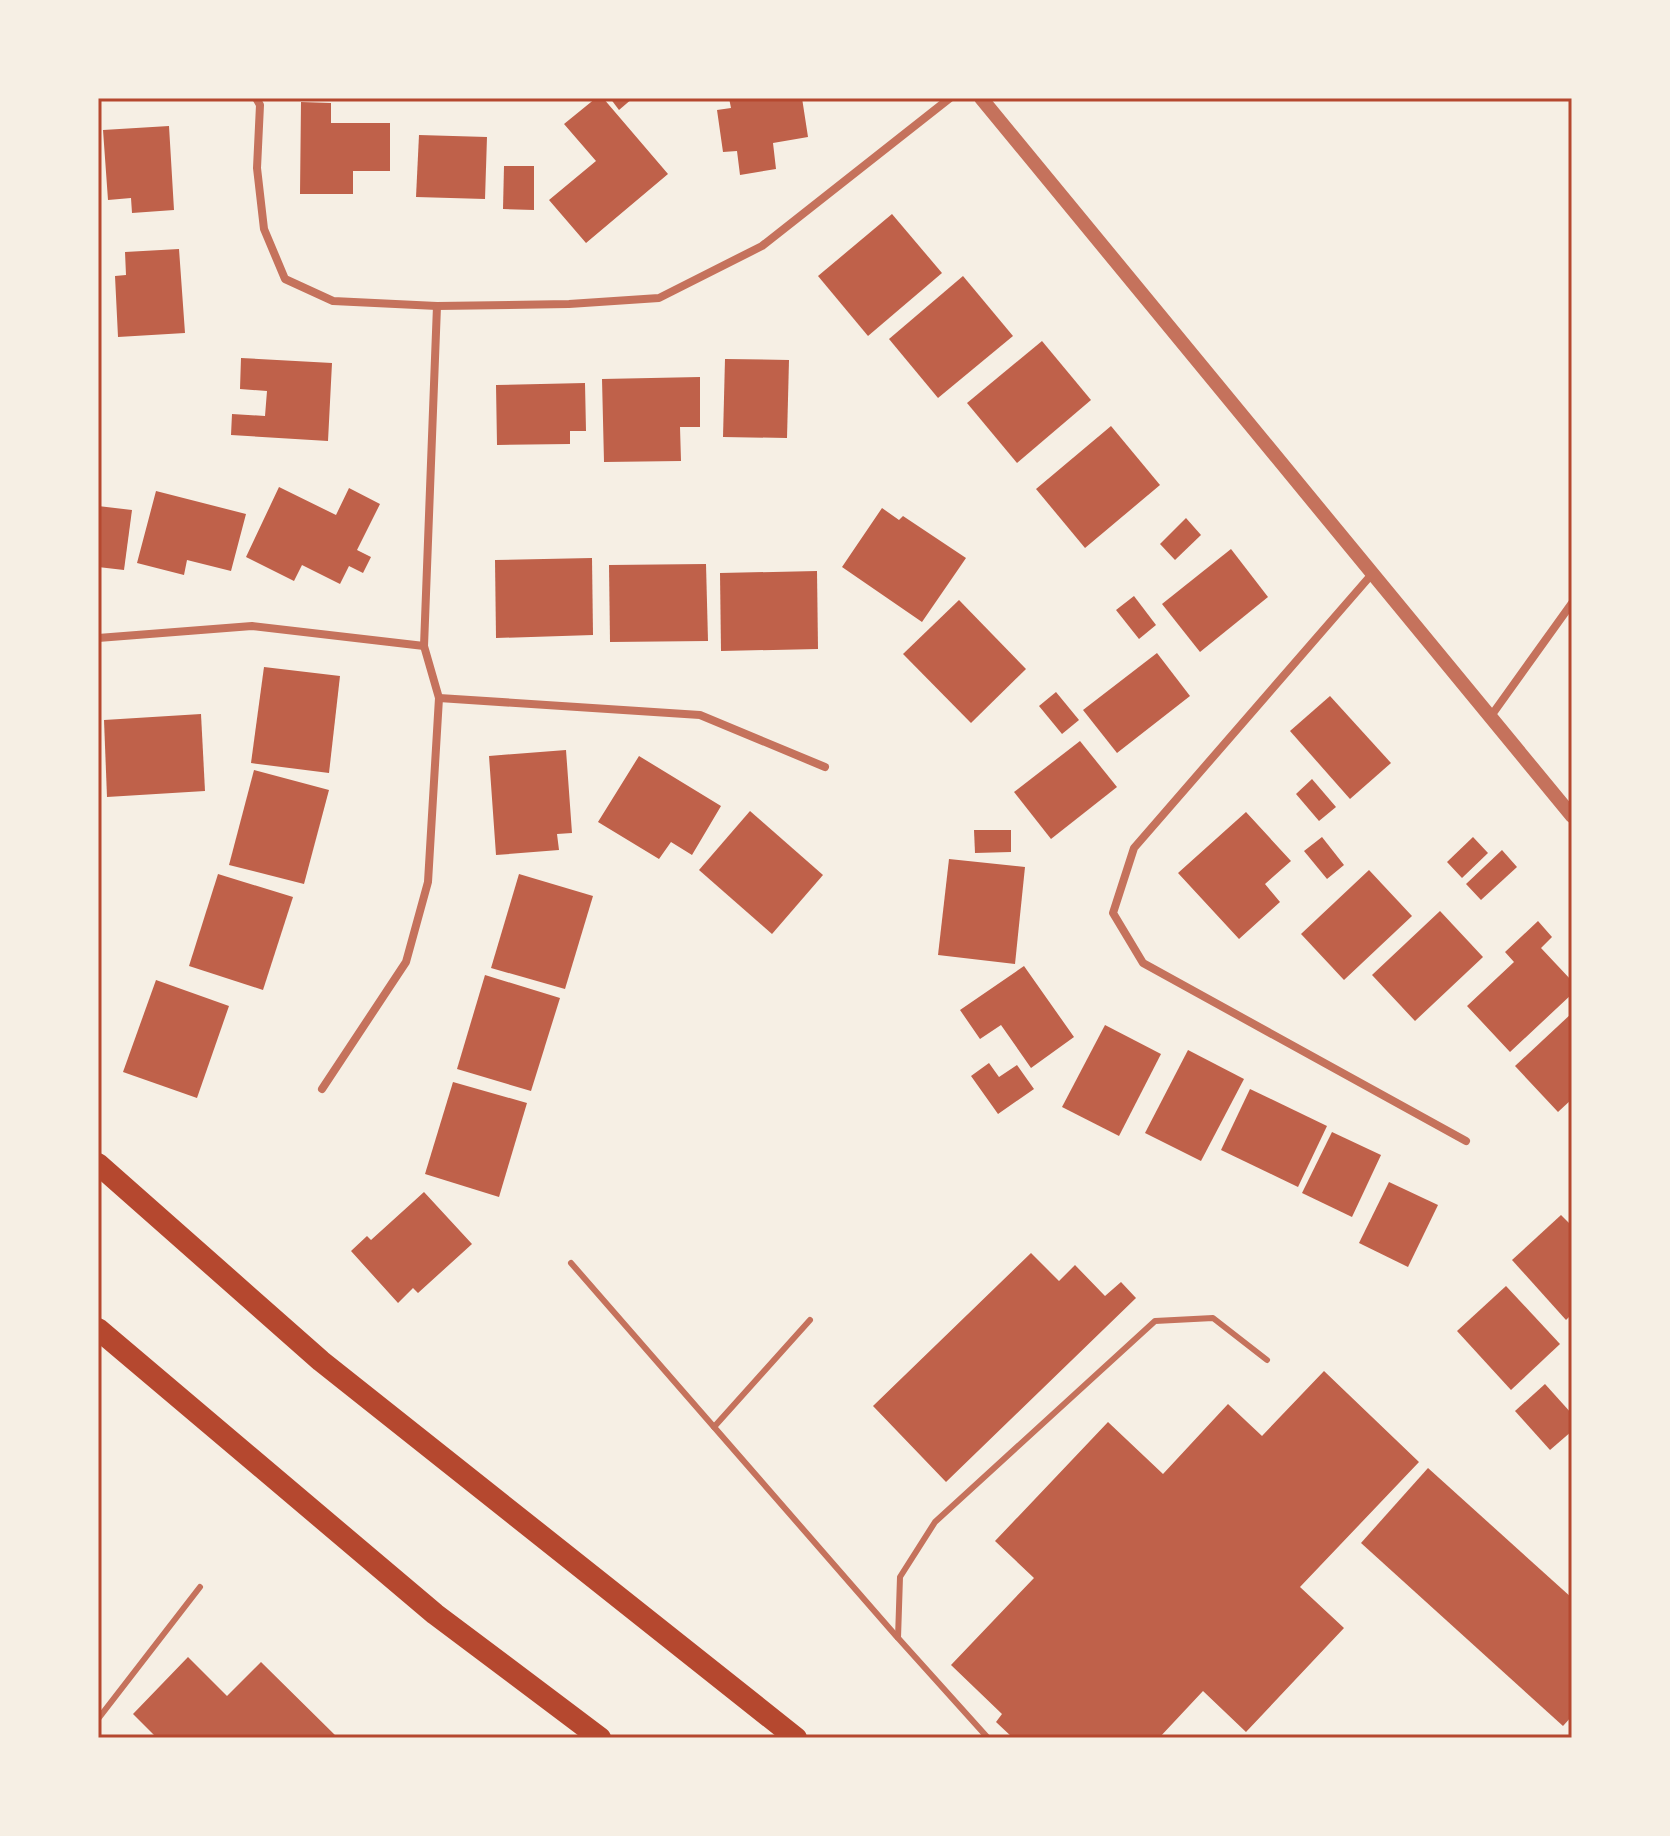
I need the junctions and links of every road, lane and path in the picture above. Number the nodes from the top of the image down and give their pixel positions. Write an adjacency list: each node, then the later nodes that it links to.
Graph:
1 (256, 98): 4 (street)
2 (950, 98): 4 (street)
3 (981, 98): 5 (street)
4 (437, 306): 8 (street)
5 (1372, 574): 10 (street); 14 (street)
6 (1572, 603): 10 (street)
7 (98, 638): 8 (street)
8 (424, 646): 9 (street)
9 (439, 698): 11 (street); 13 (street)
10 (1491, 716): 12 (street)
11 (825, 767)
12 (1572, 816)
13 (322, 1089)
14 (1466, 1141)
15 (98, 1164): 25 (highway)
16 (571, 1263): 20 (lane)
17 (810, 1320): 20 (lane)
18 (98, 1329): 24 (highway)
19 (1267, 1360): 22 (lane)
20 (714, 1427): 22 (lane)
21 (200, 1587): 23 (lane)
22 (898, 1638): 26 (lane)
23 (98, 1719)
24 (600, 1738)
25 (796, 1738)
26 (988, 1738)

